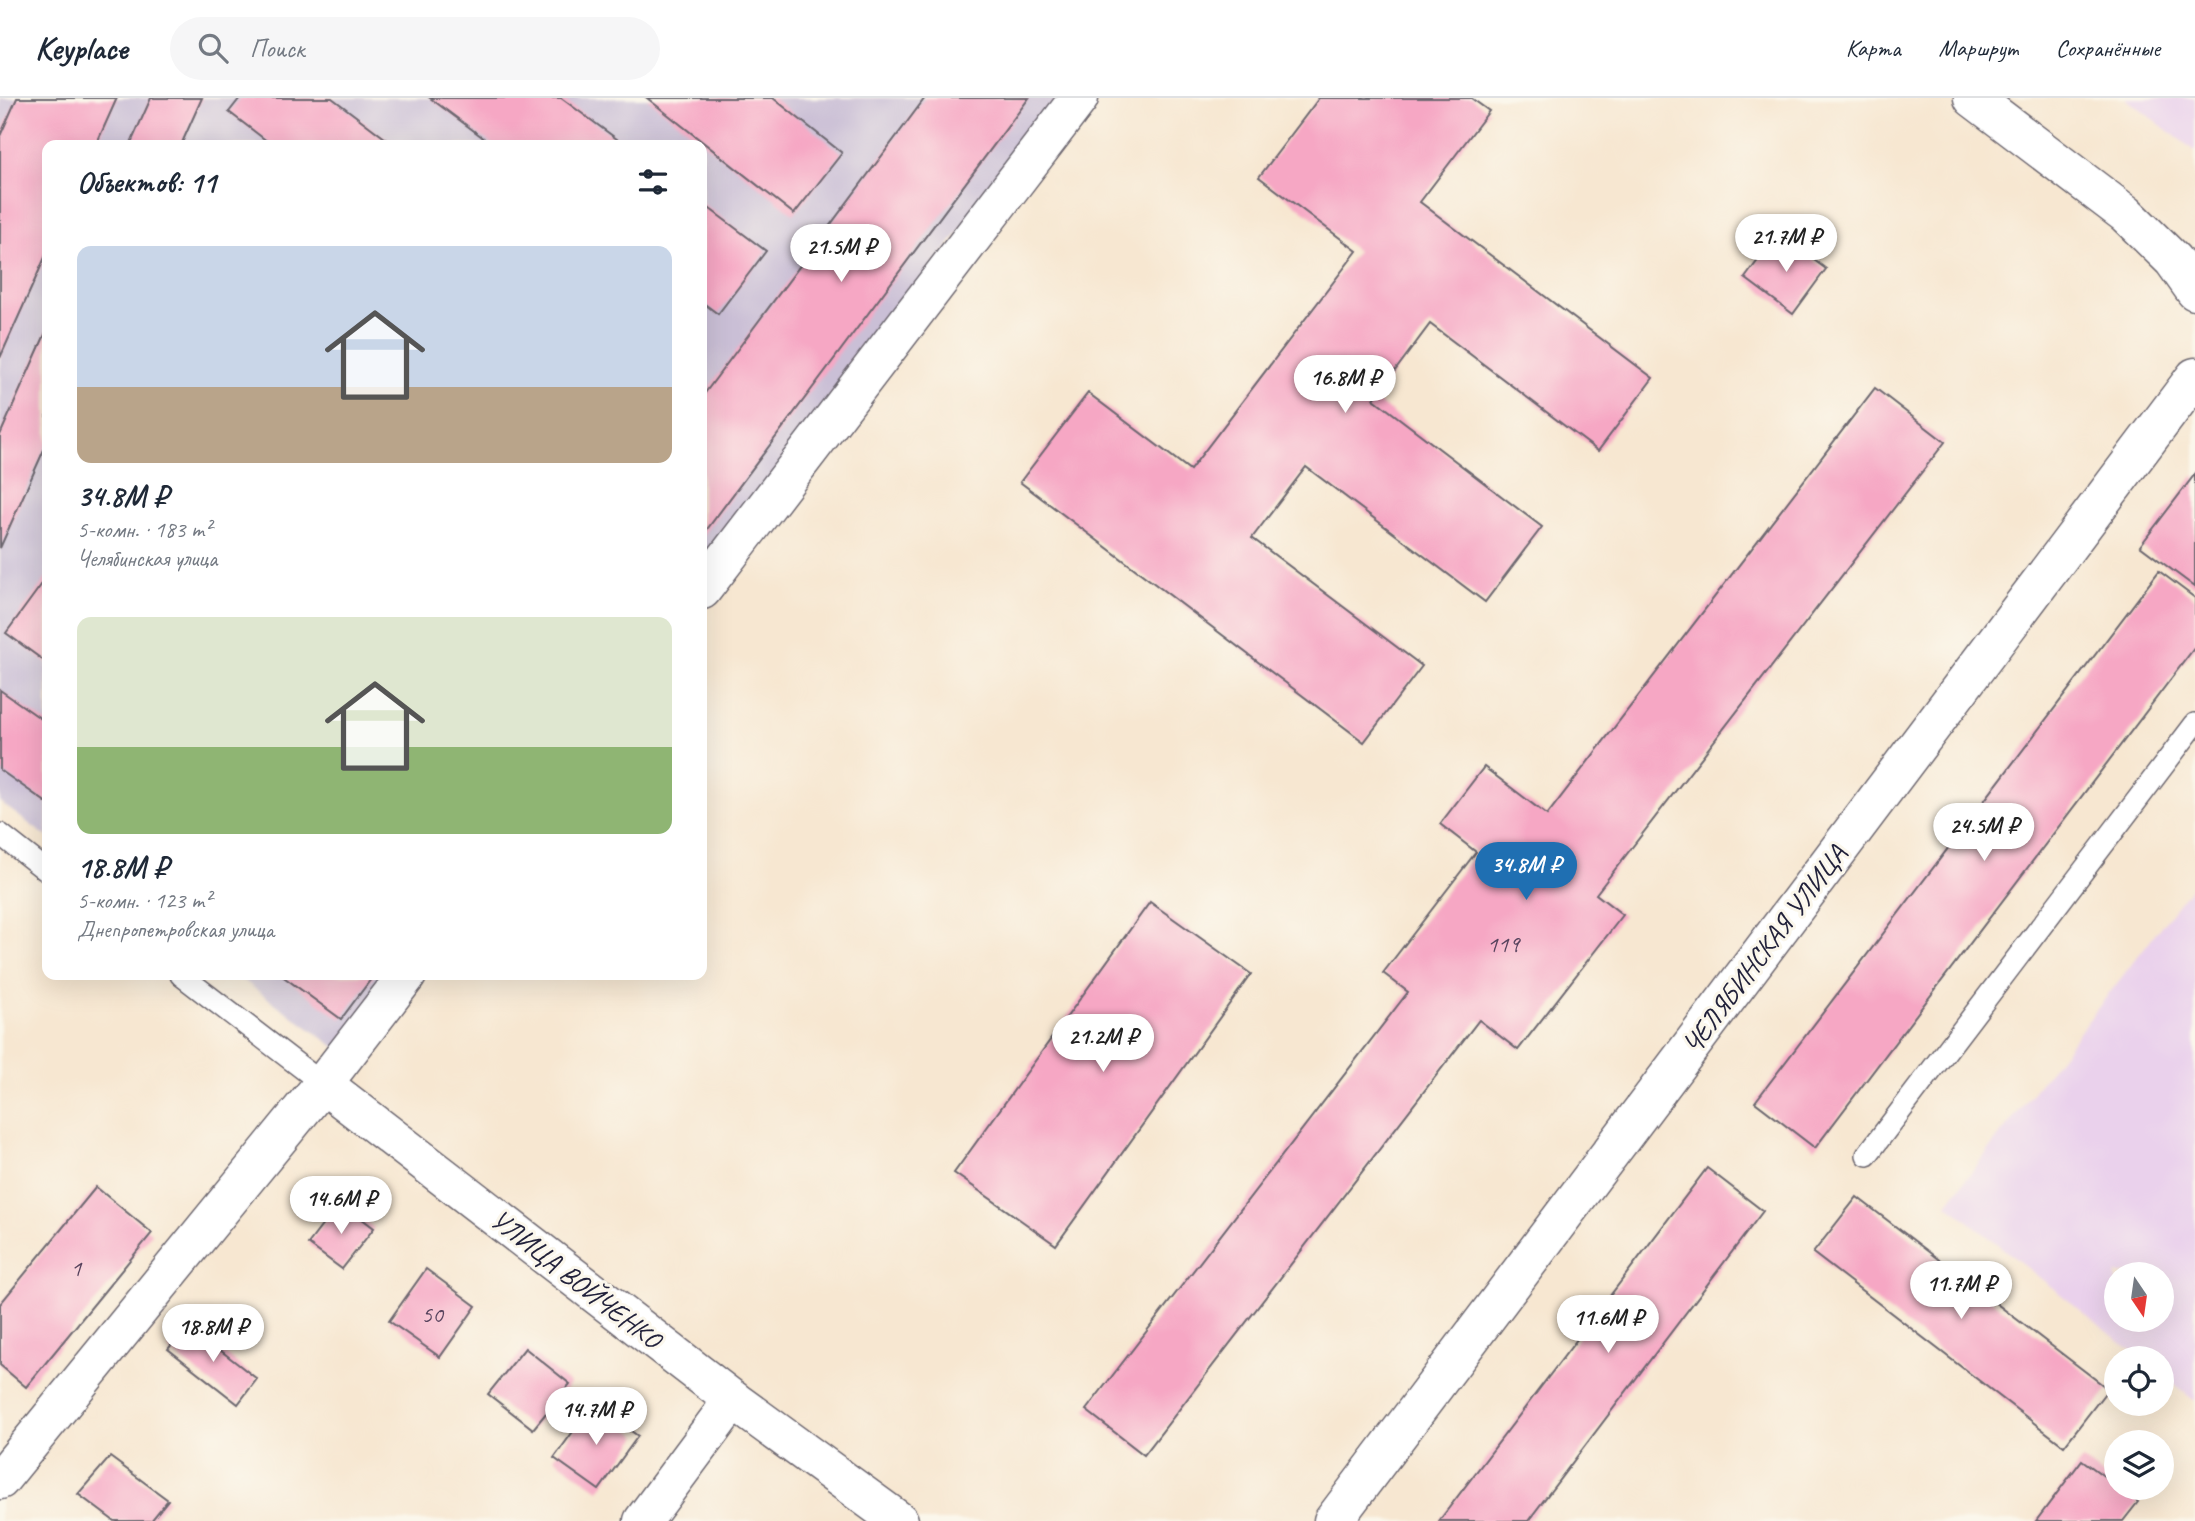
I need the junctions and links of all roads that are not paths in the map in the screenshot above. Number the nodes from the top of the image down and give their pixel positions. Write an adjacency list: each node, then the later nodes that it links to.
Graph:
1 (1079, 98): 5 (street)
2 (1973, 98): 3 (street)
3 (2195, 291)
4 (2195, 377): 17 (street, ЧЕЛЯБИНСКАЯ УЛИЦА)
5 (707, 583)
6 (2195, 724): 12 (lane)
7 (0, 834): 8 (lane)
8 (42, 867)
9 (188, 980): 11 (lane)
10 (403, 980): 11 (street)
11 (323, 1084): 13 (street, УЛИЦА ВОЙЧЕНКО); 14 (street)
12 (1867, 1155)
13 (733, 1400): 15 (street); 16 (street, УЛИЦА ВОЙЧЕНКО)
14 (0, 1480)
15 (643, 1521)
16 (899, 1521)
17 (1333, 1521)

